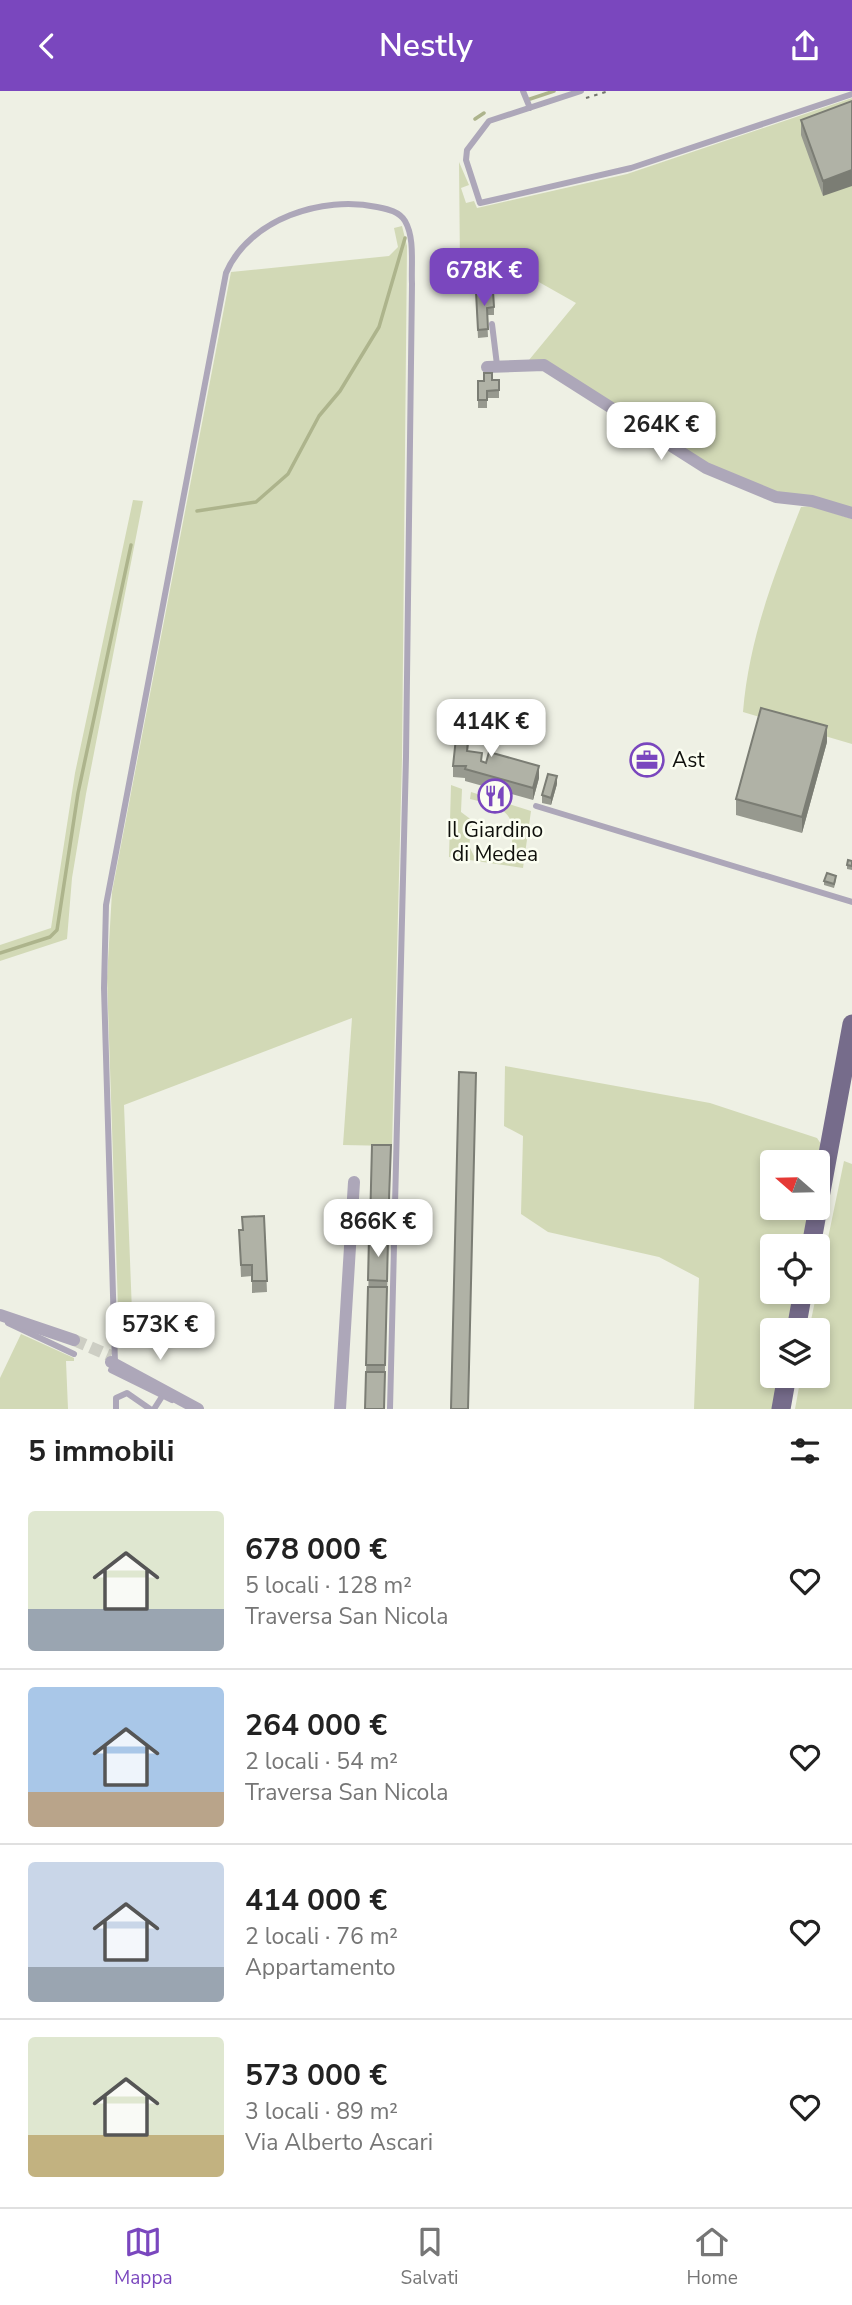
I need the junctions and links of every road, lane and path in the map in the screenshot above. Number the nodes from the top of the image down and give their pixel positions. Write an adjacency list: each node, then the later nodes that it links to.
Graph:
1 (523, 91): 4 (lane)
2 (581, 91): 4 (lane)
3 (852, 94): 4 (lane)
4 (530, 108)
5 (492, 324): 6 (lane)
6 (492, 367): 7 (street)
7 (852, 513)
8 (536, 806): 9 (lane)
9 (852, 902)
10 (852, 1024): 13 (main road)
11 (852, 1071): 14 (main road)
12 (354, 1182): 24 (street)
13 (813, 1234)
14 (822, 1234)
15 (2, 1317): 16 (street)
16 (74, 1347)
17 (113, 1362): 20 (street); 21 (street); 25 (lane)
18 (785, 1388): 26 (main road)
19 (794, 1388): 27 (main road)
20 (164, 1394): 21 (street); 23 (lane)
21 (192, 1406)
22 (116, 1409): 23 (lane)
23 (152, 1409)
24 (340, 1409)
25 (390, 1409)
26 (781, 1409)
27 (790, 1409)

